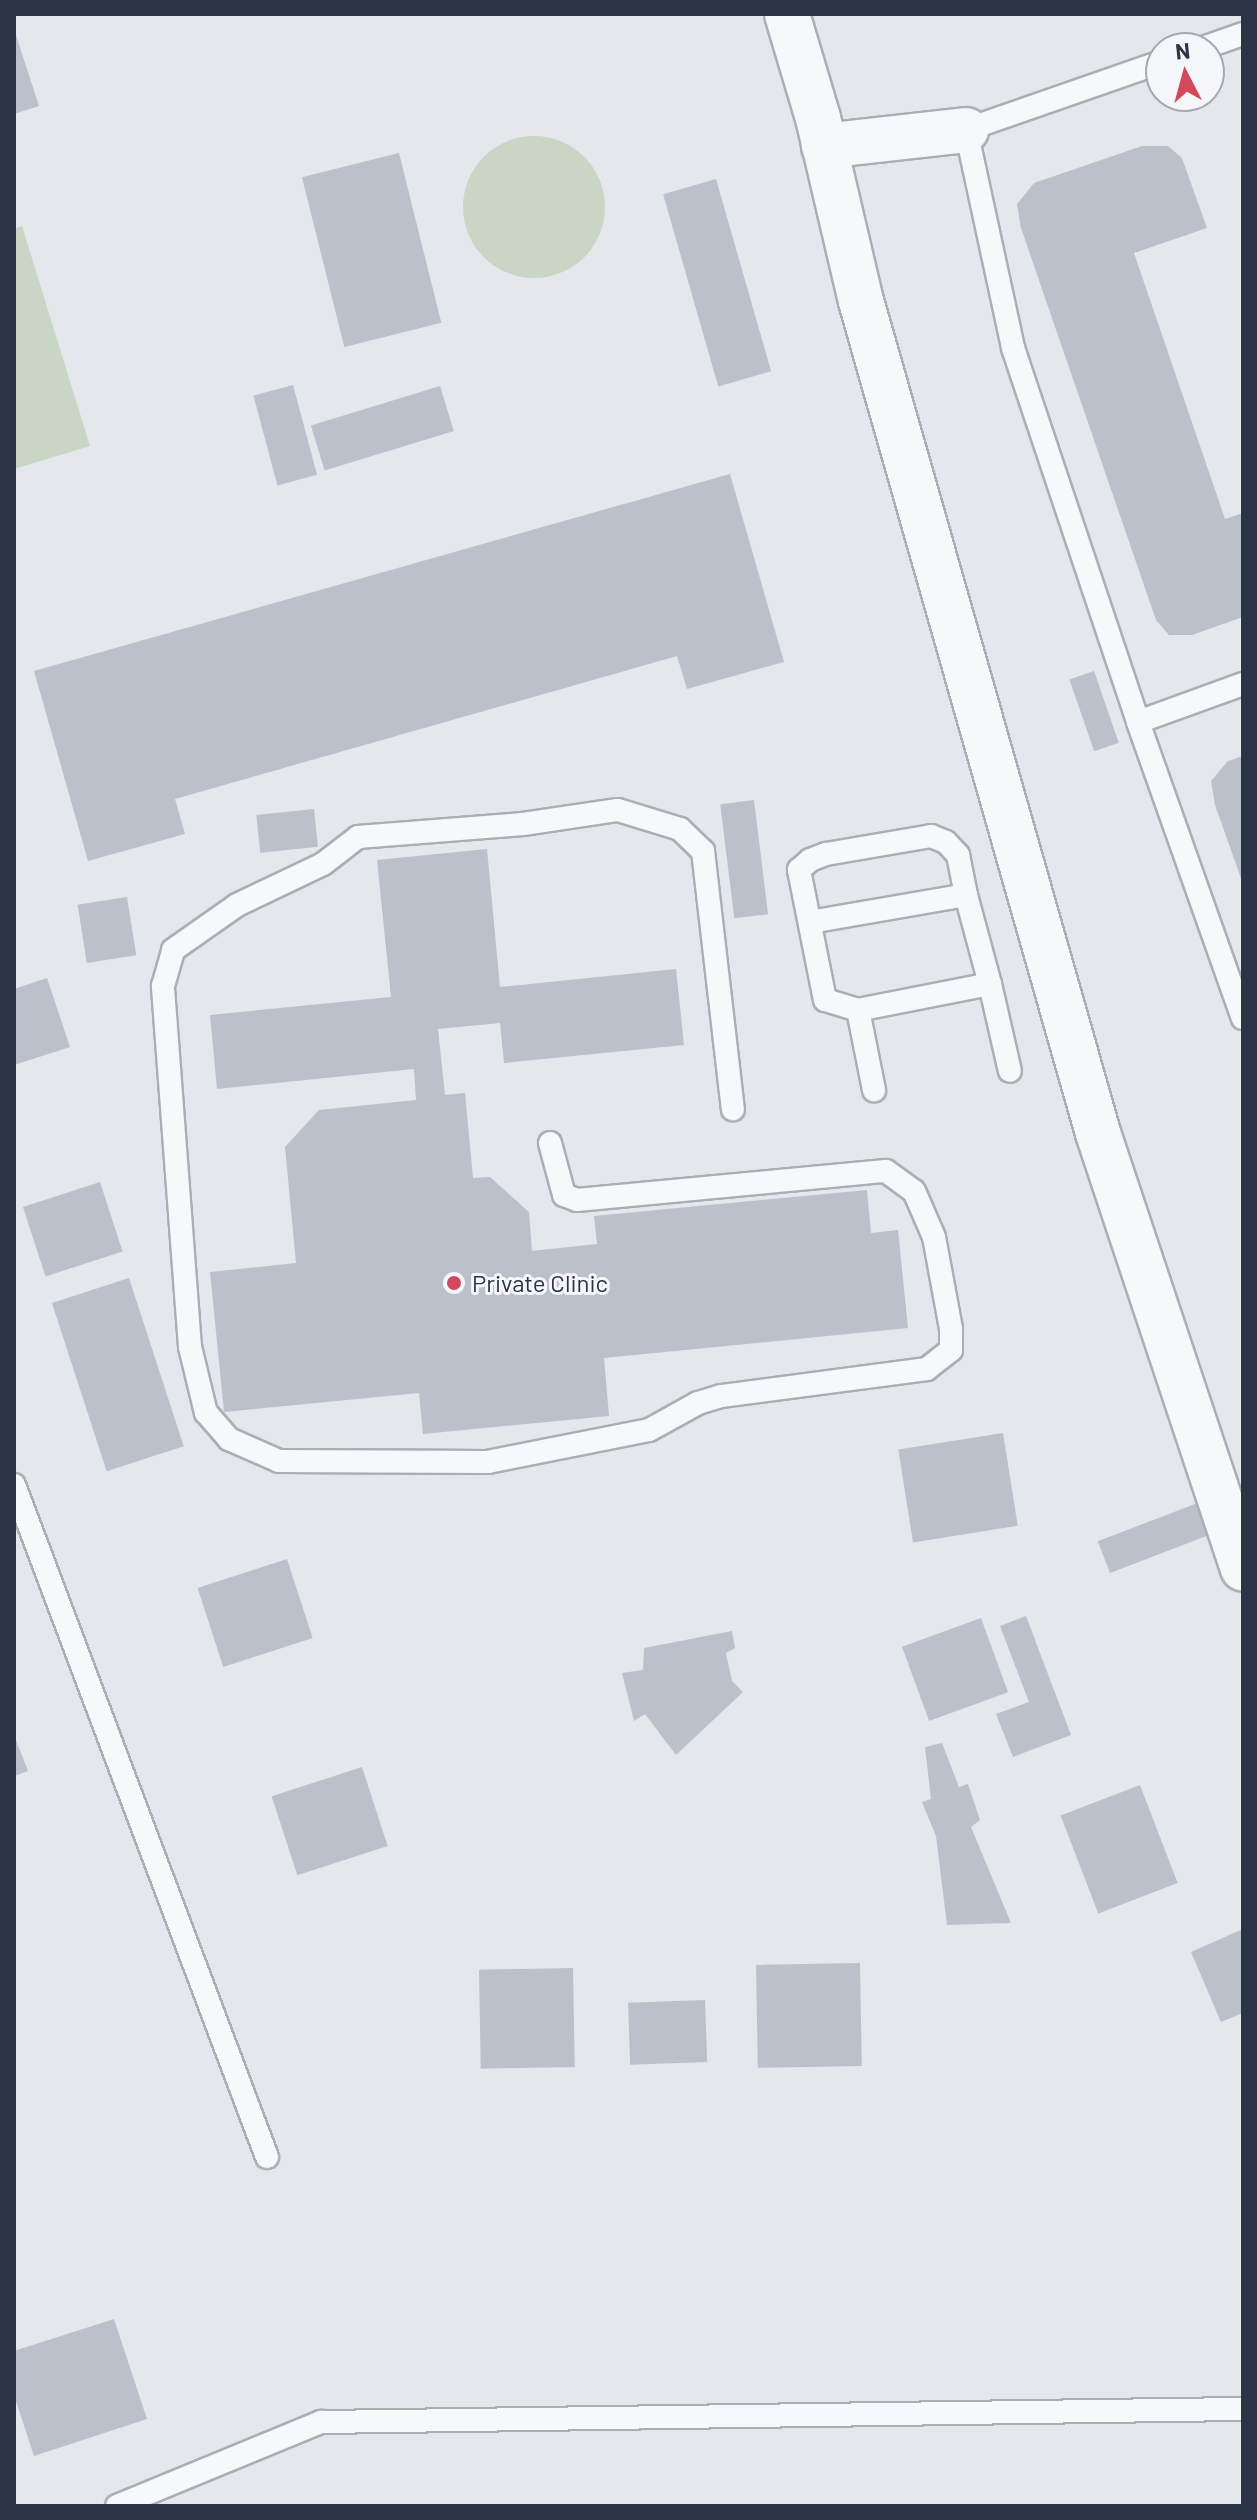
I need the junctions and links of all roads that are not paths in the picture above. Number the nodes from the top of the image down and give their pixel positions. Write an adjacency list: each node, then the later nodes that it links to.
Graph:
1 (787, 14): 4 (street)
2 (1145, 68): 3 (lane)
3 (966, 130): 4 (street); 6 (lane)
4 (824, 146): 17 (street)
5 (1243, 684): 6 (lane)
6 (1138, 722): 11 (lane)
7 (966, 895): 8 (lane); 8 (lane); 9 (lane)
8 (810, 922): 10 (lane)
9 (990, 984): 10 (lane); 12 (lane)
10 (858, 1010): 13 (lane)
11 (1243, 1018)
12 (1010, 1071)
13 (874, 1090)
14 (733, 1109): 15 (lane)
15 (550, 1143)
16 (14, 1485): 18 (lane)
17 (1243, 1568)
18 (267, 2157)
19 (1243, 2409): 20 (lane)
20 (117, 2506)

